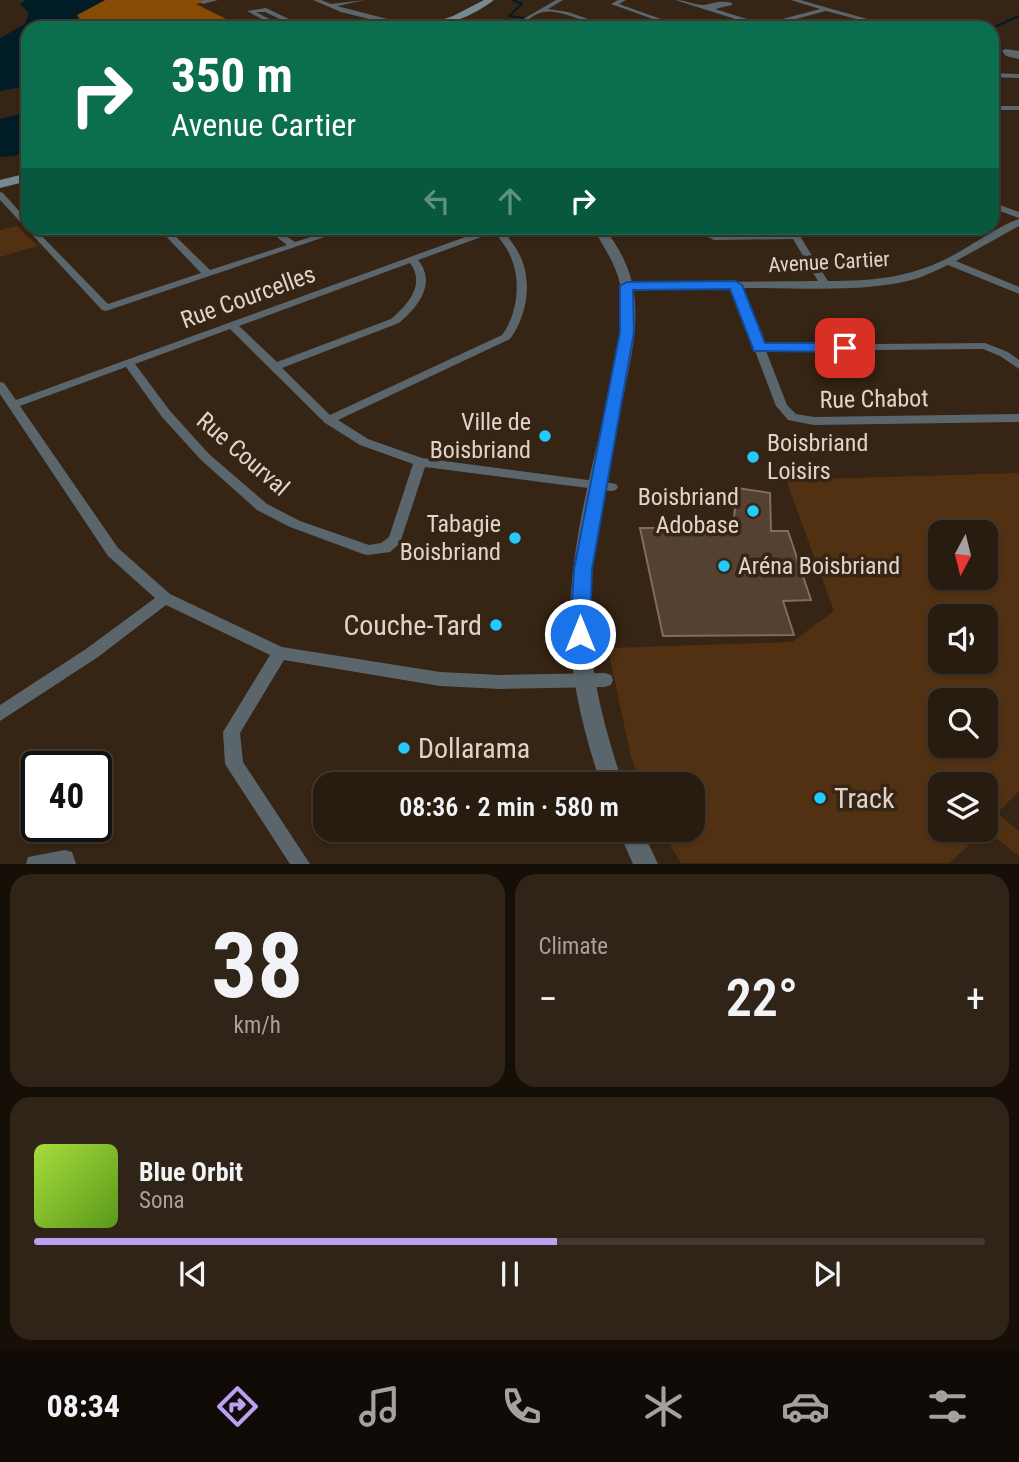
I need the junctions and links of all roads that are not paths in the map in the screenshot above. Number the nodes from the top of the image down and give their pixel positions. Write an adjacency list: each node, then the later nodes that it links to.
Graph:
1 (215, 0): 9 (street)
2 (316, 0): 10 (street)
3 (362, 0): 10 (street)
4 (491, 0): 20 (main road)
5 (560, 0): 14 (street)
6 (622, 0): 23 (street)
7 (677, 0): 11 (street)
8 (794, 0): 13 (street)
9 (203, 2)
10 (330, 6): 15 (street)
11 (700, 7): 12 (street); 12 (street)
12 (708, 9): 24 (street)
13 (827, 9): 25 (street); 26 (street)
14 (542, 10): 21 (street); 22 (street)
15 (377, 17): 18 (street); 19 (street)
16 (268, 21): 17 (street)
17 (289, 21)
18 (366, 21)
19 (393, 21)
20 (445, 21)
21 (524, 21)
22 (590, 21)
23 (662, 21)
24 (745, 21)
25 (785, 21)
26 (871, 21)
27 (999, 76): 28 (street)
28 (1019, 76)
29 (999, 108): 30 (street)
30 (1019, 108)
31 (21, 179): 32 (main road)
32 (0, 184)
33 (0, 195): 36 (street)
34 (999, 208): 35 (street)
35 (1019, 215)
36 (21, 218)
37 (1019, 222): 38 (street, Avenue Cartier)
38 (999, 233)
39 (37, 235): 52 (street)
40 (169, 235): 52 (street)
41 (279, 235): 49 (street)
42 (325, 235): 49 (street)
43 (478, 235): 50 (street, Rue Courcelles)
44 (501, 235): 65 (street)
45 (603, 235): 55 (street)
46 (710, 235): 48 (street)
47 (995, 235): 51 (street, Avenue Cartier)
48 (798, 236): 54 (street)
49 (293, 246): 52 (street)
50 (412, 259): 57 (street, Rue Courcelles); 61 (street)
51 (948, 261): 54 (street, Avenue Cartier); 56 (street)
52 (208, 274)
53 (735, 285): 54 (street, Avenue Cartier); 55 (street, Avenue Cartier); 58 (street, Rue Chabot)
54 (825, 285)
55 (627, 286): 67 (street)
56 (1019, 291)
57 (232, 325): 59 (street, Rue Courcelles); 61 (street)
58 (759, 348): 60 (street); 64 (street, Rue Chabot)
59 (129, 363): 63 (street, Rue Courcelles); 66 (street, Rue Courval)
60 (1019, 366)
61 (275, 367): 65 (street)
62 (0, 385): 63 (street)
63 (13, 405): 68 (street)
64 (1019, 418)
65 (329, 420): 66 (street)
66 (419, 462): 67 (street)
67 (605, 486): 70 (street)
68 (165, 598): 69 (street); 71 (street)
69 (280, 653): 70 (street); 76 (street)
70 (595, 681): 72 (street)
71 (0, 714)
72 (608, 772)
73 (636, 842): 77 (street)
74 (36, 863): 75 (street)
75 (67, 863)
76 (301, 863)
77 (646, 863)

